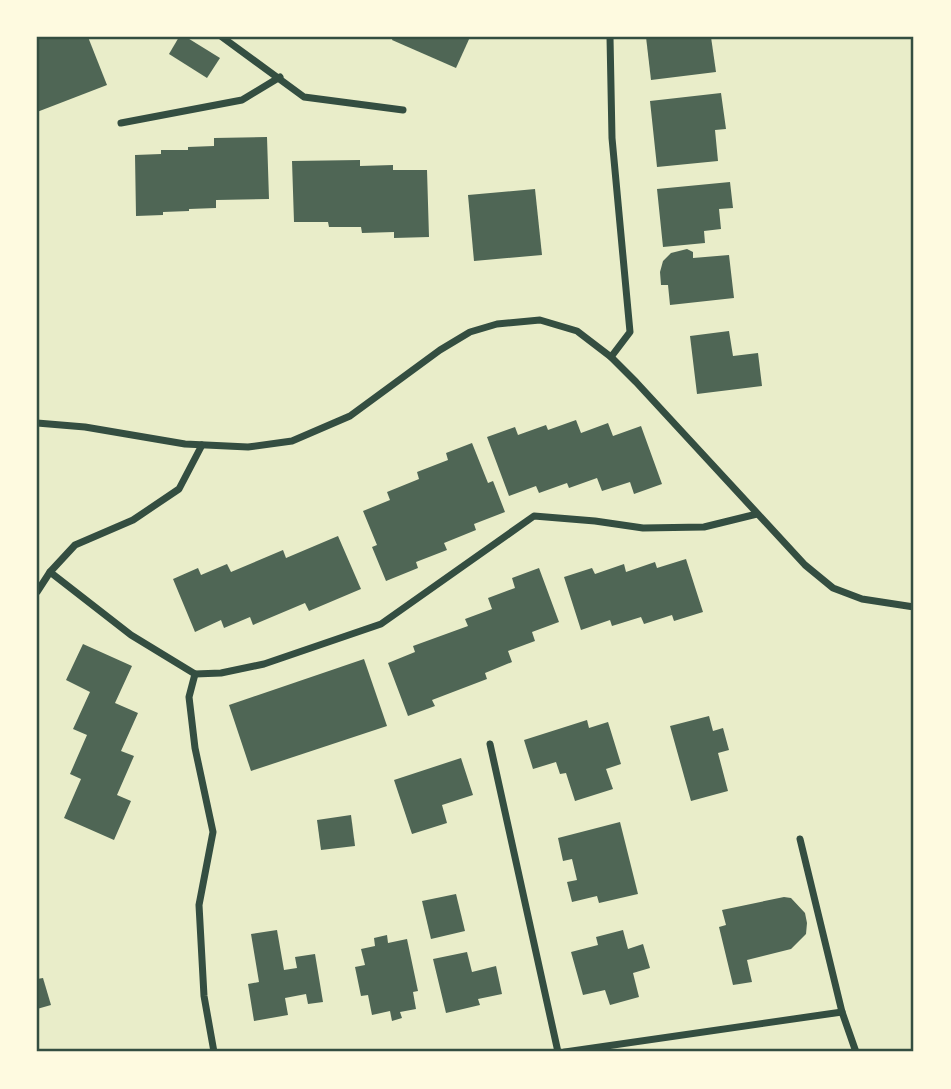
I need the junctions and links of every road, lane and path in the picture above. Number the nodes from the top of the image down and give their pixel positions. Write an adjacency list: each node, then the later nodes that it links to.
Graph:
1 (222, 37): 3 (street)
2 (610, 37): 6 (street)
3 (280, 77): 4 (street); 5 (street)
4 (403, 110)
5 (121, 123)
6 (611, 357): 8 (street); 9 (street)
7 (37, 423): 8 (street)
8 (202, 445): 10 (street)
9 (757, 514): 12 (street); 13 (street)
10 (50, 572): 11 (street); 13 (street)
11 (37, 592)
12 (914, 607)
13 (195, 674): 17 (street)
14 (490, 744): 18 (street)
15 (800, 839): 16 (street)
16 (842, 1012): 19 (street); 20 (street)
17 (214, 1052)
18 (558, 1052)
19 (565, 1052)
20 (856, 1052)

